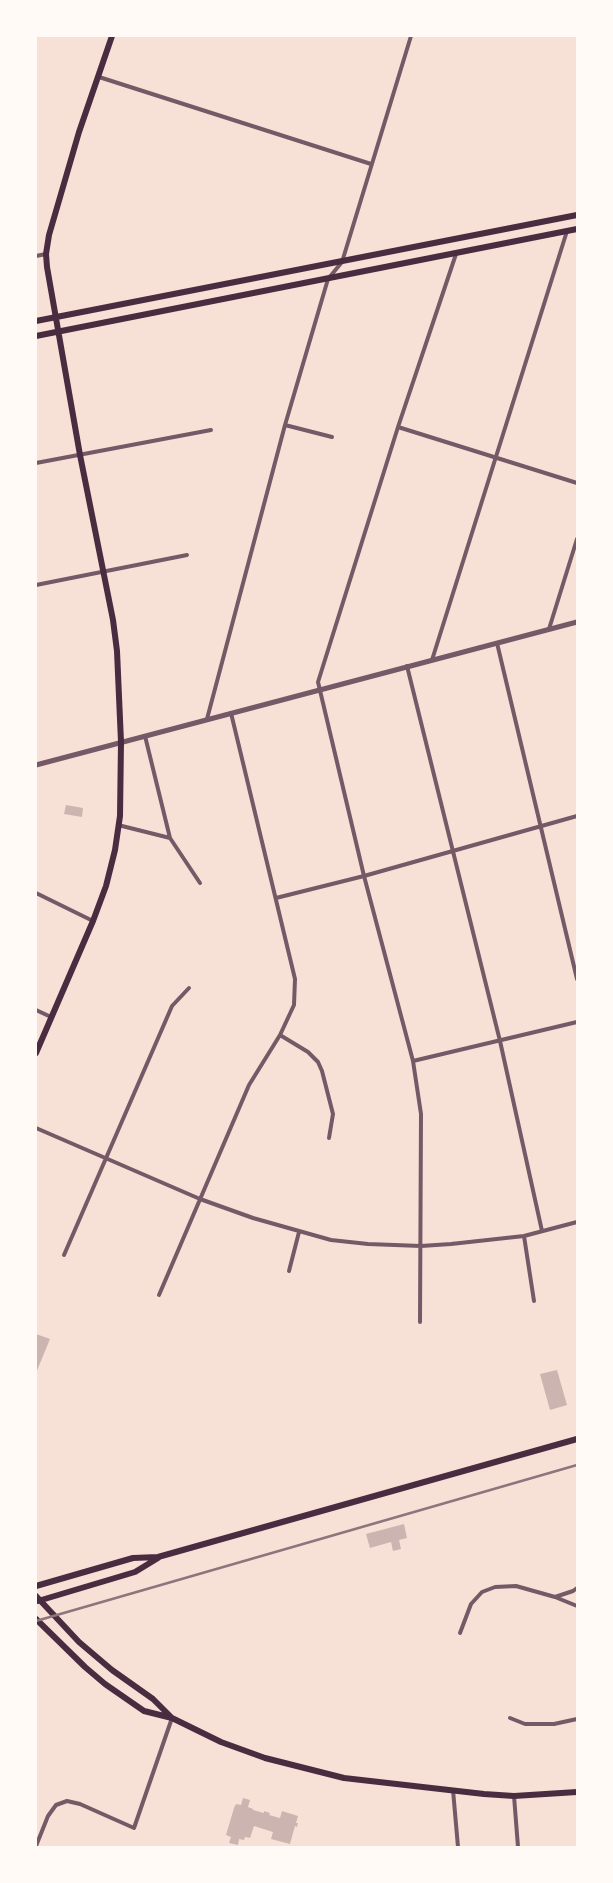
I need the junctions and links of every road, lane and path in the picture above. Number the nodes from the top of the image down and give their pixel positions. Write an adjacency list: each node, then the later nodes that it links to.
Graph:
1 (112, 36): 3 (main road)
2 (411, 36): 4 (street)
3 (99, 77): 4 (street); 8 (main road)
4 (371, 164): 11 (street)
5 (577, 215): 11 (main road)
6 (577, 229): 7 (main road)
7 (567, 231): 9 (main road); 22 (street)
8 (46, 254): 10 (street); 13 (main road)
9 (456, 254): 12 (main road); 18 (street)
10 (36, 256)
11 (342, 262): 12 (street); 13 (main road)
12 (328, 279): 15 (main road); 17 (street)
13 (56, 318): 14 (main road); 15 (main road)
14 (36, 321)
15 (59, 331): 16 (main road); 21 (main road)
16 (36, 336)
17 (285, 425): 20 (street); 36 (street)
18 (398, 427): 22 (street); 34 (street)
19 (211, 430): 21 (street)
20 (332, 436)
21 (80, 455): 23 (street); 27 (main road)
22 (496, 457): 24 (street); 32 (street)
23 (36, 463)
24 (577, 483)
25 (577, 539): 30 (street)
26 (187, 555): 27 (street)
27 (104, 571): 28 (street); 38 (main road)
28 (36, 585)
29 (577, 622): 30 (street)
30 (549, 629): 31 (street)
31 (497, 643): 32 (street); 42 (street)
32 (432, 660): 33 (street)
33 (407, 666): 34 (street); 44 (street)
34 (319, 690): 35 (street); 45 (street)
35 (231, 713): 36 (street); 48 (street)
36 (207, 719): 37 (street)
37 (145, 736): 38 (street); 43 (street)
38 (121, 742): 39 (street); 41 (main road)
39 (36, 765)
40 (577, 816): 42 (street)
41 (118, 825): 43 (street); 49 (main road)
42 (540, 826): 44 (street); 50 (street)
43 (170, 838): 46 (street)
44 (452, 851): 45 (street); 56 (street)
45 (364, 876): 48 (street); 58 (street)
46 (200, 883)
47 (36, 893): 49 (street)
48 (276, 898): 55 (street)
49 (93, 921): 53 (main road)
50 (577, 979)
51 (188, 988): 61 (street)
52 (36, 1010): 53 (street)
53 (51, 1017): 57 (main road)
54 (577, 1022): 56 (street)
55 (280, 1034): 60 (street); 62 (street)
56 (500, 1041): 58 (street); 64 (street)
57 (36, 1053)
58 (413, 1061): 67 (street)
59 (36, 1128): 61 (street)
60 (329, 1138)
61 (106, 1159): 62 (street); 68 (street)
62 (200, 1199): 65 (street); 70 (street)
63 (577, 1222): 64 (street)
64 (542, 1231): 66 (street)
65 (299, 1232): 67 (street); 69 (street)
66 (524, 1236): 67 (street); 71 (street)
67 (421, 1246): 72 (street)
68 (64, 1255)
69 (289, 1271)
70 (159, 1296)
71 (534, 1301)
72 (420, 1322)
73 (577, 1439): 74 (main road)
74 (158, 1557): 75 (main road); 78 (main road)
75 (36, 1586)
76 (577, 1588): 77 (street)
77 (555, 1597): 79 (street); 81 (street)
78 (37, 1599): 82 (main road)
79 (577, 1606)
80 (36, 1619): 82 (main road)
81 (460, 1633)
82 (172, 1718): 85 (main road); 88 (street)
83 (510, 1718): 84 (street)
84 (577, 1720)
85 (452, 1790): 87 (main road); 89 (street)
86 (577, 1792): 87 (main road)
87 (514, 1796): 90 (street)
88 (36, 1846)
89 (458, 1847)
90 (518, 1847)

